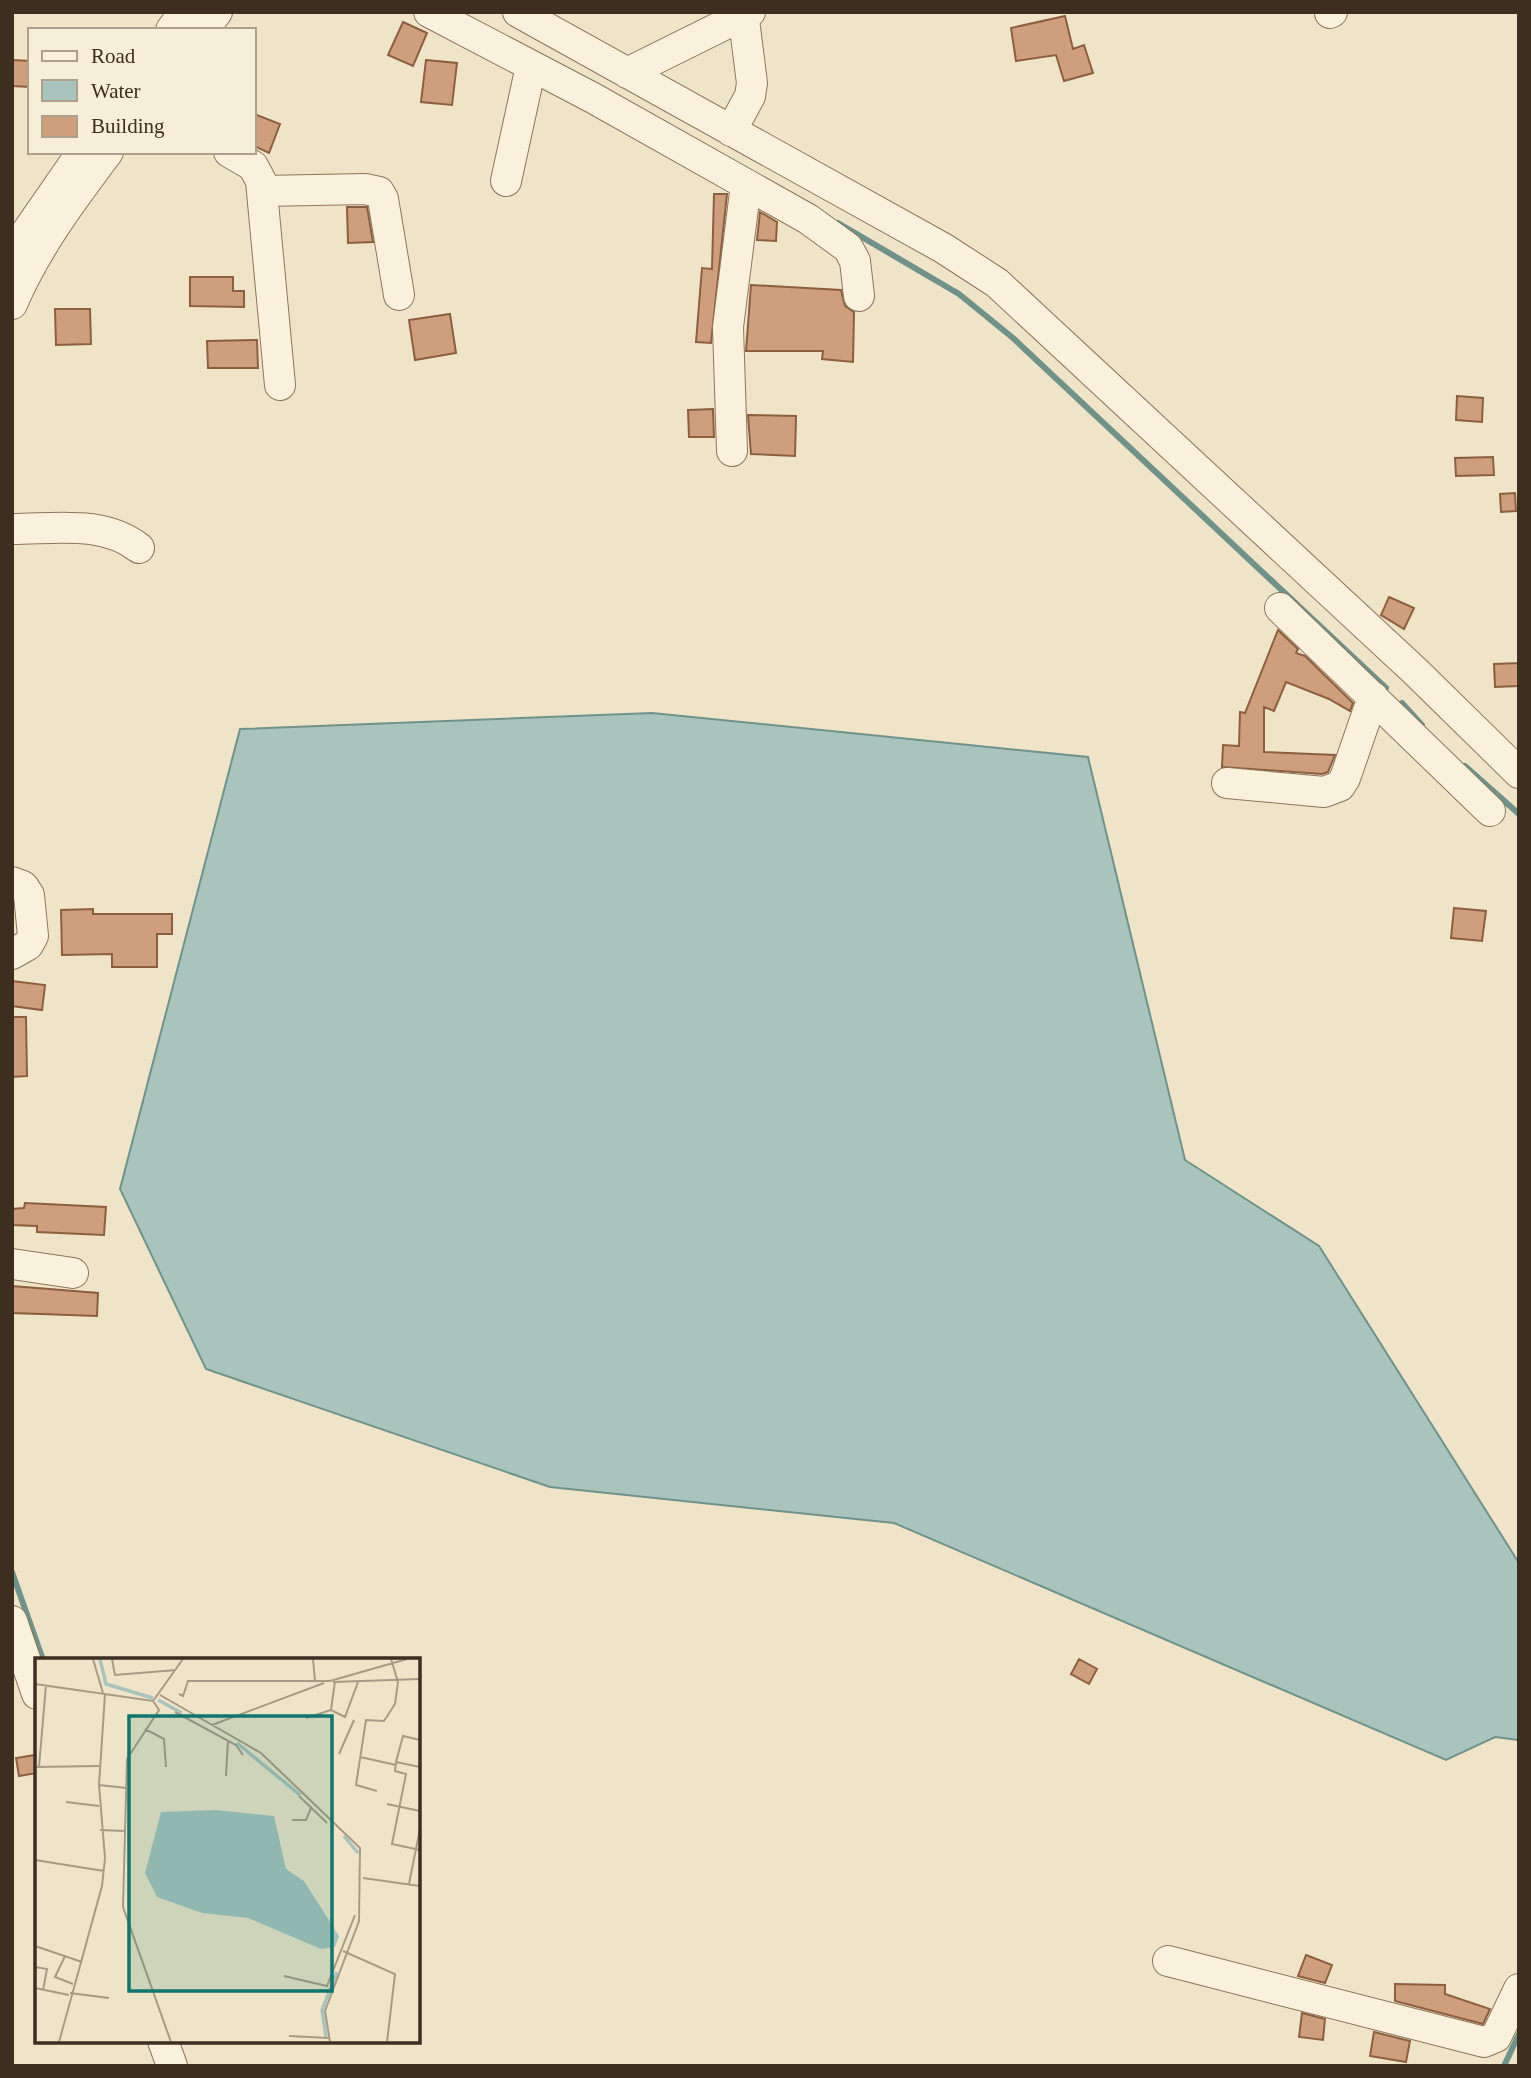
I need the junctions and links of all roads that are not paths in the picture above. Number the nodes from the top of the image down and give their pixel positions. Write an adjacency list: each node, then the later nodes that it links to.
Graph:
1 (184, 12): 6 (street)
2 (217, 12): 7 (street)
3 (429, 12): 9 (street)
4 (518, 12): 8 (street)
5 (745, 13): 10 (street); 12 (street)
6 (172, 28)
7 (205, 28)
8 (581, 47): 10 (street); 11 (street)
9 (531, 66): 11 (street); 16 (street)
10 (627, 73): 12 (street)
11 (560, 81): 17 (street)
12 (731, 131): 28 (street)
13 (81, 154): 19 (street)
14 (106, 154): 22 (street)
15 (232, 154): 18 (street)
16 (506, 181)
17 (746, 184): 21 (street); 24 (street)
18 (263, 191): 20 (street); 23 (street)
19 (12, 253)
20 (399, 295)
21 (859, 296)
22 (12, 304)
23 (280, 385)
24 (732, 451)
25 (12, 529): 26 (street)
26 (139, 548)
27 (1280, 608): 29 (street)
28 (1416, 672): 29 (street); 30 (street)
29 (1378, 701): 31 (street); 32 (street)
30 (1519, 773)
31 (1227, 783)
32 (1490, 811)
33 (12, 881): 34 (street)
34 (12, 954)
35 (12, 1264): 36 (street)
36 (73, 1273)
37 (12, 1621): 38 (street)
38 (35, 1688)
39 (1168, 1961): 40 (street)
40 (1519, 1989)
41 (164, 2043): 42 (street)
42 (172, 2066)

